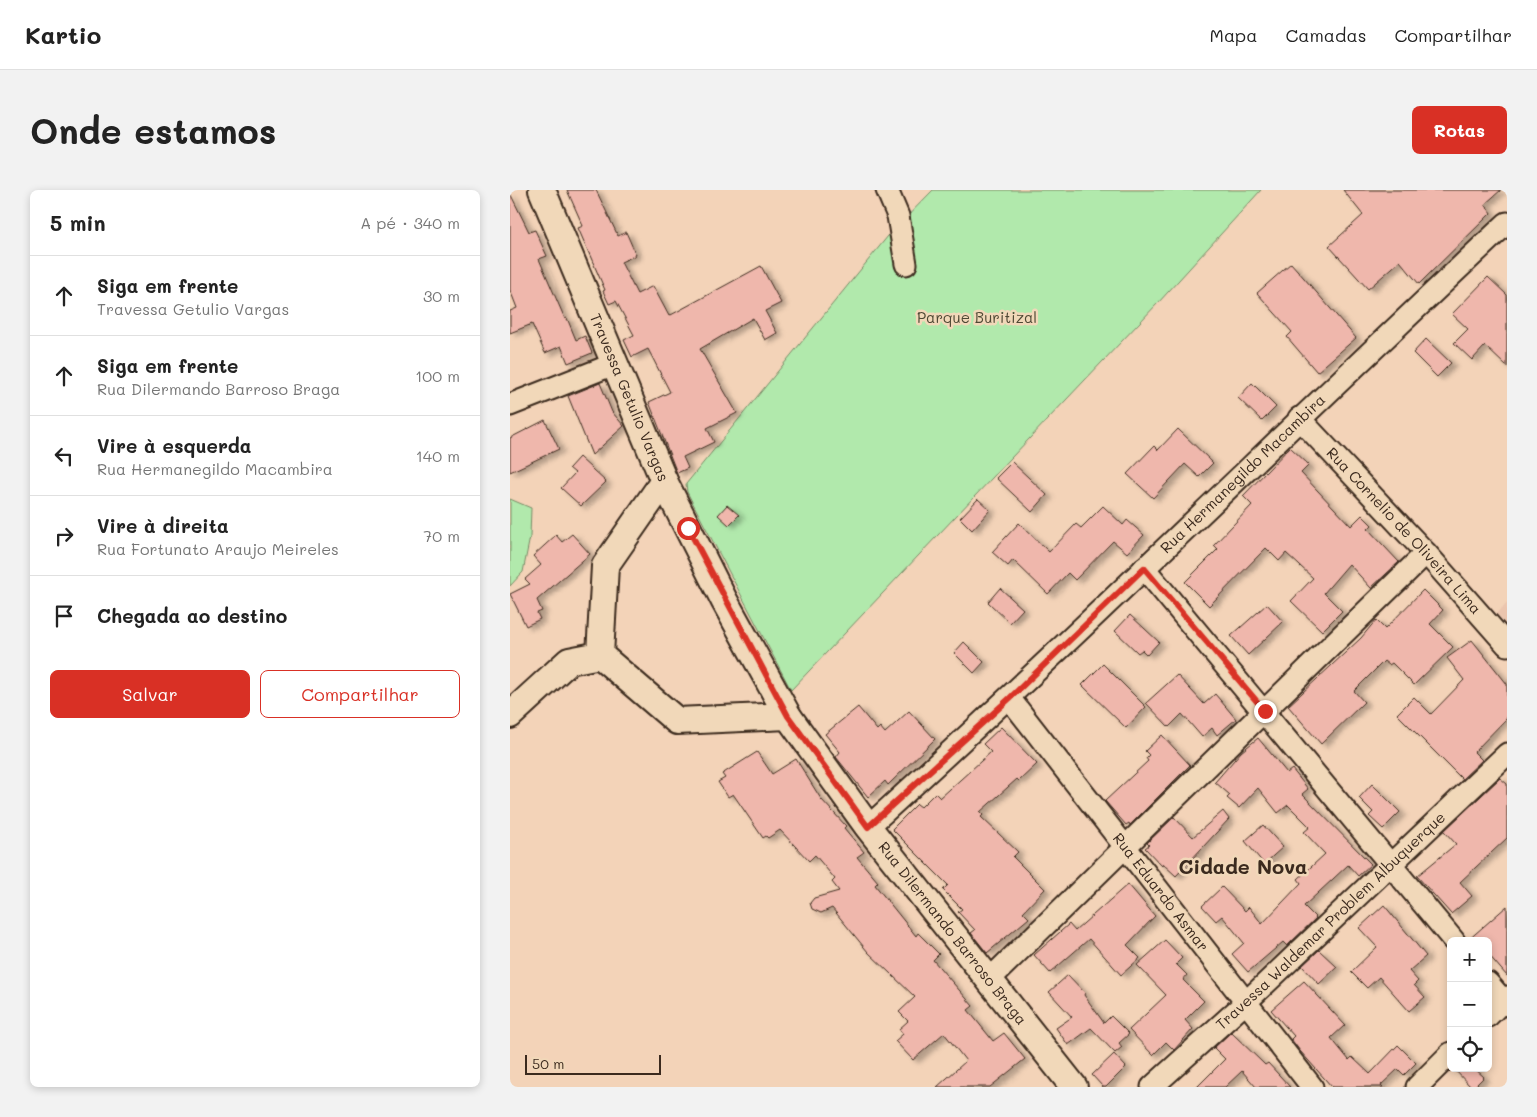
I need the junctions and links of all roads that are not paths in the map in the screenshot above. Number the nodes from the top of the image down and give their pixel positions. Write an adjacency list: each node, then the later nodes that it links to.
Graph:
1 (542, 190): 5 (street, Travessa Getulio Vargas)
2 (887, 190): 4 (street)
3 (1507, 223): 7 (street, Rua Hermanegildo Macambira)
4 (906, 264)
5 (614, 364): 6 (street); 8 (street, Travessa Getulio Vargas)
6 (510, 406)
7 (1300, 418): 9 (street, Rua Cornelio de Oliveira Lima); 10 (street, Rua Hermanegildo Macambira)
8 (664, 481): 11 (street, Travessa Getulio Vargas); 13 (street)
9 (1426, 553): 12 (street, Rua Cornelio de Oliveira Lima); 15 (street)
10 (1144, 568): 14 (street, Rua Hermanegildo Macambira); 15 (street)
11 (724, 600): 17 (street, Rua Dilermando Barroso Braga)
12 (1507, 645)
13 (600, 656): 16 (street); 17 (street)
14 (1010, 698): 19 (street, Rua Hermanegildo Macambira); 20 (street, Rua Eduardo Asmar)
15 (1265, 711): 20 (street); 21 (street)
16 (510, 715)
17 (788, 716): 19 (street, Rua Dilermando Barroso Braga)
18 (1507, 754): 21 (street, Travessa Waldemar Problem Albuquerque)
19 (868, 827): 23 (street, Rua Dilermando Barroso Braga)
20 (1126, 849): 23 (street); 26 (street, Rua Eduardo Asmar)
21 (1391, 863): 22 (street); 26 (street, Travessa Waldemar Problem Albuquerque)
22 (1451, 937)
23 (989, 980): 29 (street, Rua Dilermando Barroso Braga)
24 (1492, 986): 25 (street)
25 (1506, 1001): 27 (street)
26 (1245, 1003): 30 (street, Travessa Waldemar Problem Albuquerque); 31 (street, Rua Eduardo Asmar)
27 (1492, 1013)
28 (1447, 1057): 32 (street)
29 (1074, 1087)
30 (1152, 1087)
31 (1312, 1087)
32 (1417, 1087)

